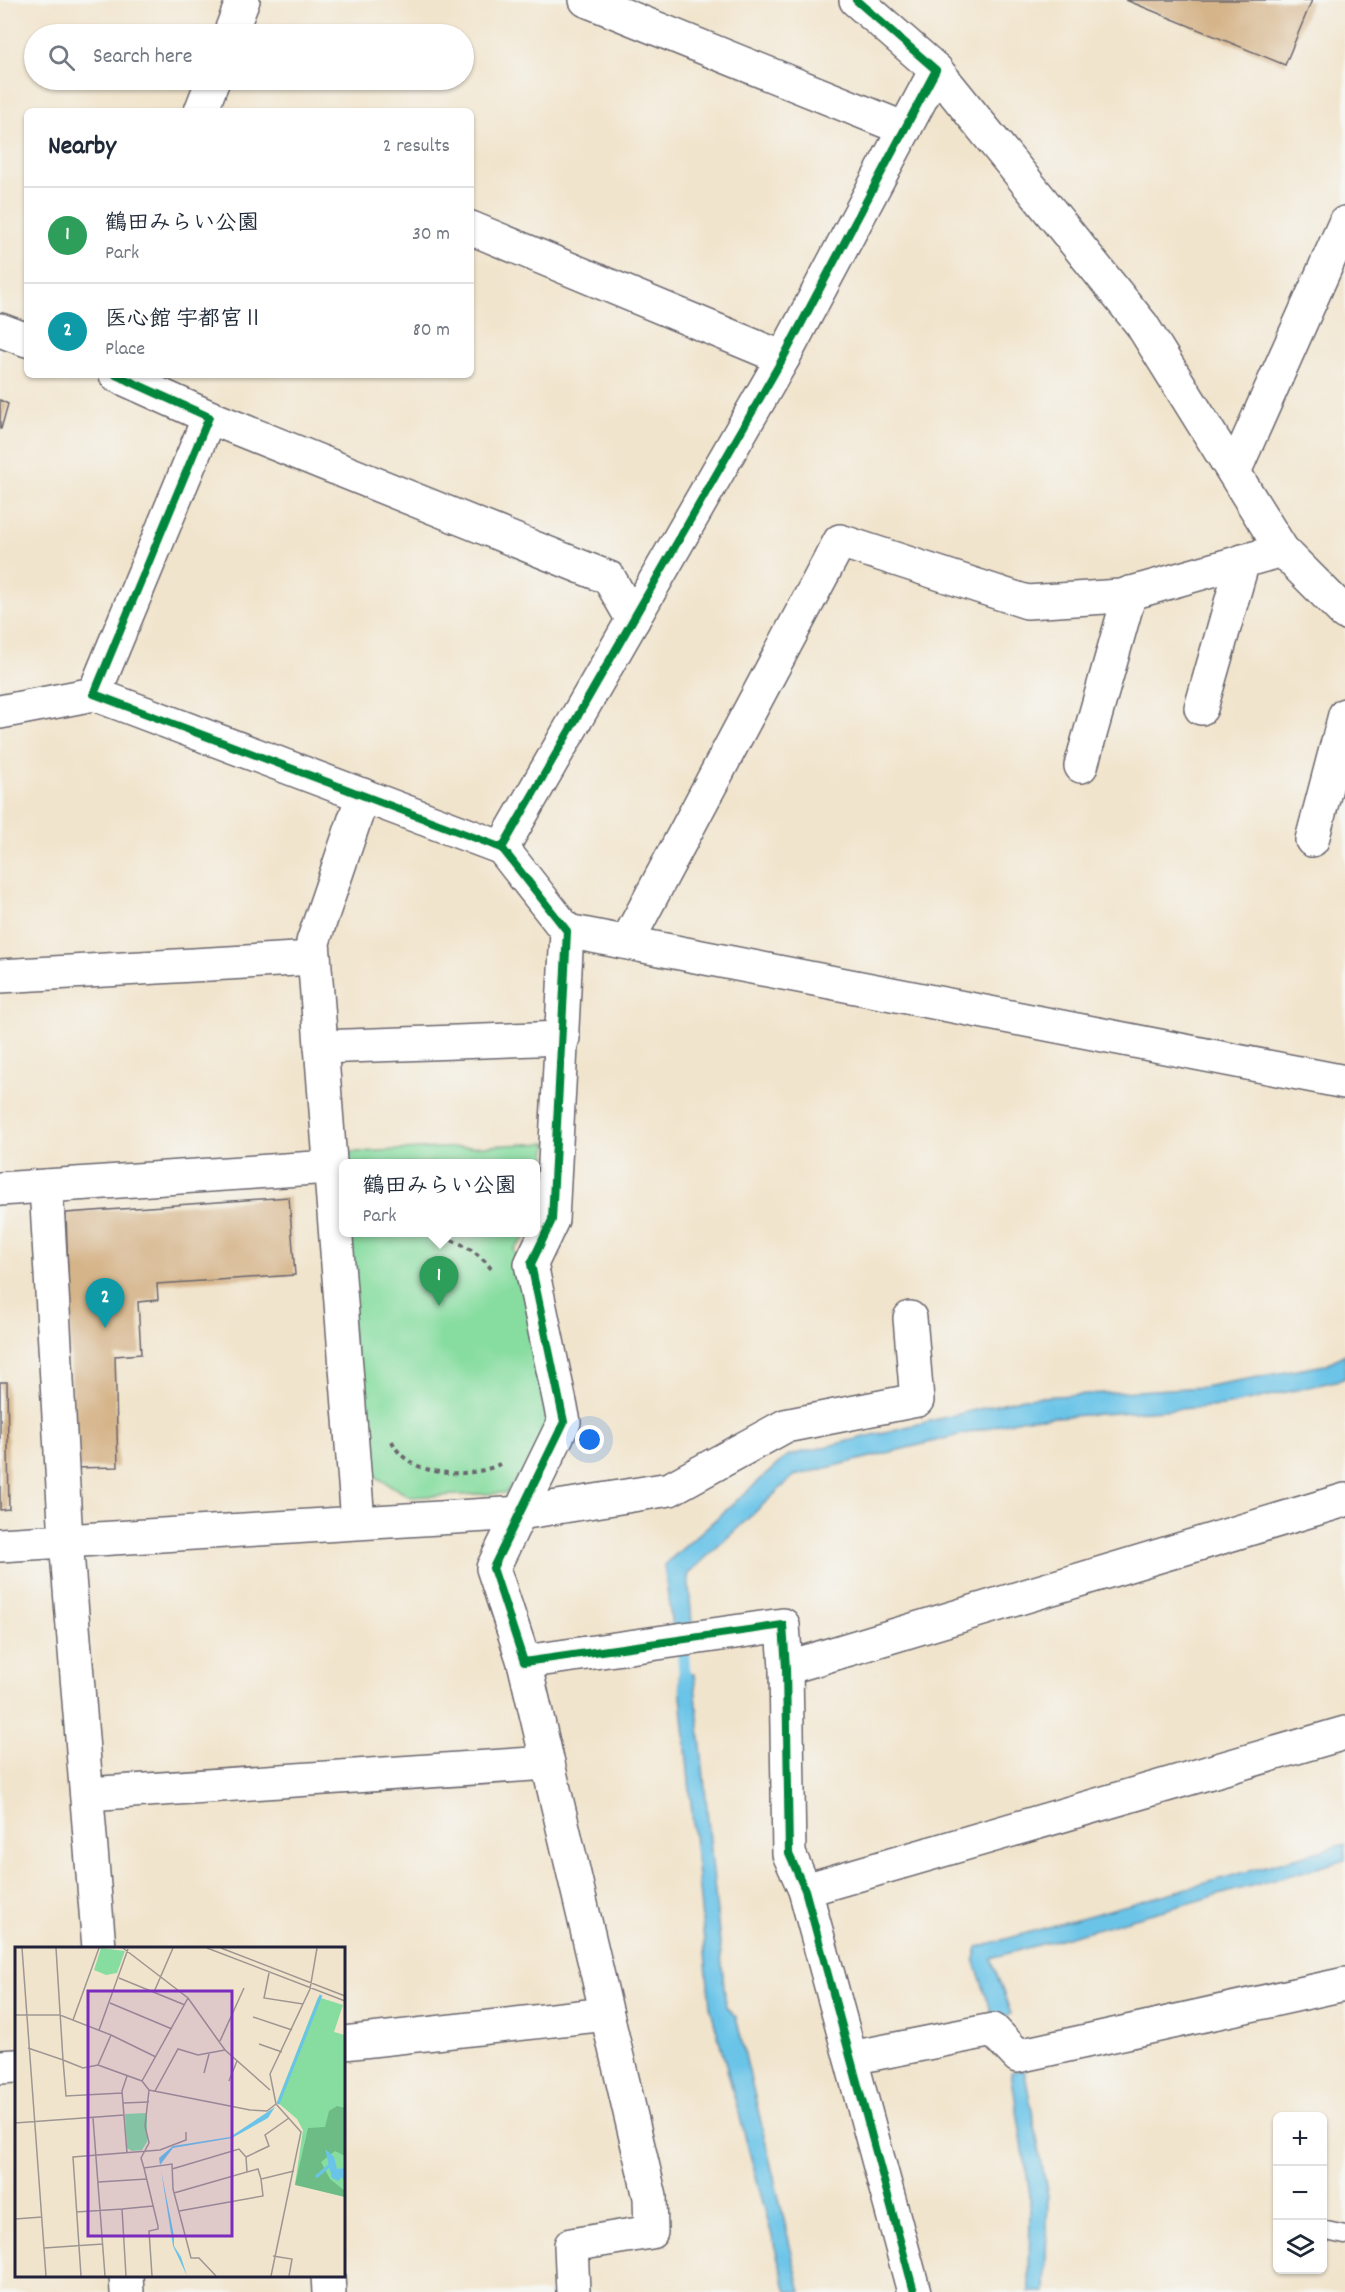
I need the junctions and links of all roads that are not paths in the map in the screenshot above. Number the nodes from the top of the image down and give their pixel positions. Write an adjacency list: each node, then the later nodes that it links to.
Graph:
1 (243, 0): 4 (street)
2 (856, 0): 5 (street)
3 (607, 4): 8 (street)
4 (234, 24)
5 (936, 70): 8 (street); 16 (street)
6 (209, 90): 7 (street)
7 (202, 108)
8 (905, 129): 13 (street)
9 (1345, 223): 16 (street)
10 (474, 229): 13 (street)
11 (0, 330): 12 (street)
12 (24, 339)
13 (783, 358): 21 (street)
14 (123, 378): 15 (street)
15 (209, 417): 21 (street); 22 (street)
16 (1234, 472): 17 (street)
17 (1282, 550): 18 (street); 20 (street)
18 (1243, 561): 19 (street); 23 (street)
19 (1130, 593): 26 (street); 31 (street)
20 (1345, 613)
21 (633, 620): 29 (street)
22 (94, 694): 24 (street); 27 (street)
23 (1201, 708)
24 (0, 712)
25 (1345, 715): 28 (street)
26 (1081, 766)
27 (363, 795): 29 (street); 32 (street)
28 (1312, 840)
29 (502, 848): 30 (street)
30 (567, 931): 31 (street); 34 (street)
31 (627, 942): 36 (street)
32 (314, 958): 33 (street); 35 (street)
33 (0, 976)
34 (563, 1038): 35 (street); 42 (street)
35 (321, 1047): 37 (street)
36 (1345, 1082)
37 (330, 1167): 38 (street); 43 (street)
38 (46, 1186): 39 (street); 44 (street)
39 (0, 1189)
40 (910, 1318): 42 (street)
41 (1345, 1500): 47 (street)
42 (520, 1513): 43 (street); 46 (street)
43 (358, 1522): 44 (street)
44 (66, 1540): 45 (street); 50 (street)
45 (0, 1545)
46 (524, 1662): 47 (street); 49 (street)
47 (786, 1668): 51 (street)
48 (1345, 1733): 51 (street)
49 (548, 1763): 50 (street); 54 (street)
50 (87, 1794): 52 (street)
51 (805, 1890): 56 (street)
52 (99, 1947)
53 (1345, 1984): 56 (street)
54 (607, 2014): 55 (street); 65 (street)
55 (345, 2043)
56 (851, 2058): 66 (street)
57 (15, 2066): 58 (street)
58 (0, 2067)
59 (1327, 2231): 60 (lane)
60 (1345, 2235)
61 (126, 2277): 63 (street)
62 (328, 2277): 64 (street)
63 (127, 2292)
64 (329, 2292)
65 (573, 2292)
66 (915, 2292)

